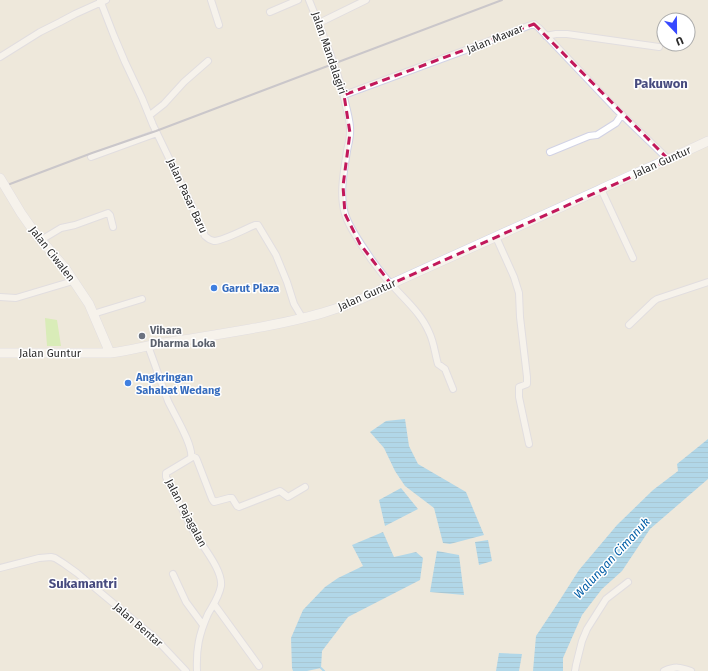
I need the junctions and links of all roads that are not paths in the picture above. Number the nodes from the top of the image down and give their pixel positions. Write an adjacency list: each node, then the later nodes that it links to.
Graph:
1 (211, 0): 8 (street)
2 (298, 0): 6 (street)
3 (310, 0): 7 (street, Jalan Mandalagiri)
4 (366, 0): 7 (street)
5 (103, 1): 11 (street); 15 (street)
6 (270, 12)
7 (319, 23): 13 (street, Jalan Mandalagiri)
8 (219, 24)
9 (546, 36): 10 (street); 13 (street, Jalan Mawar); 14 (street, Jalan Mawar)
10 (656, 46)
11 (0, 57)
12 (208, 61): 15 (street)
13 (344, 94): 29 (street, Jalan Mandalagiri)
14 (622, 114): 18 (street); 20 (street, Jalan Mawar)
15 (150, 115): 16 (street)
16 (159, 136): 19 (street); 33 (street, Jalan Pasar Baru)
17 (708, 141): 20 (street, Jalan Guntur)
18 (550, 152)
19 (91, 157)
20 (669, 160): 22 (street, Jalan Guntur)
21 (0, 178): 25 (street, Jalan Ciwalen)
22 (602, 189): 24 (street, Jalan Guntur); 26 (street)
23 (113, 227): 25 (street)
24 (496, 237): 29 (street, Jalan Guntur); 39 (street)
25 (41, 240): 27 (street, Jalan Ciwalen)
26 (633, 258)
27 (73, 281): 30 (street); 32 (street, Jalan Ciwalen)
28 (708, 282): 34 (street)
29 (391, 284): 33 (street, Jalan Guntur); 38 (street, Jalan Mandalagiri)
30 (0, 297)
31 (142, 298): 32 (street)
32 (93, 314): 37 (street, Jalan Ciwalen)
33 (303, 319): 35 (street, Jalan Guntur)
34 (629, 325)
35 (148, 346): 37 (street, Jalan Guntur); 40 (street)
36 (0, 353): 37 (street, Jalan Guntur)
37 (110, 353)
38 (453, 389)
39 (529, 444)
40 (192, 456): 41 (street); 45 (street, Jalan Pajagalan)
41 (305, 487)
42 (0, 568): 48 (street, Jalan Bentar)
43 (173, 574): 46 (street)
44 (628, 582): 50 (street)
45 (214, 604): 46 (street, Jalan Pajagalan); 47 (street)
46 (203, 625): 49 (street, Jalan Pajagalan)
47 (259, 666)
48 (186, 671)
49 (197, 671)
50 (575, 671)
51 (664, 671): 52 (street)
52 (691, 671)

